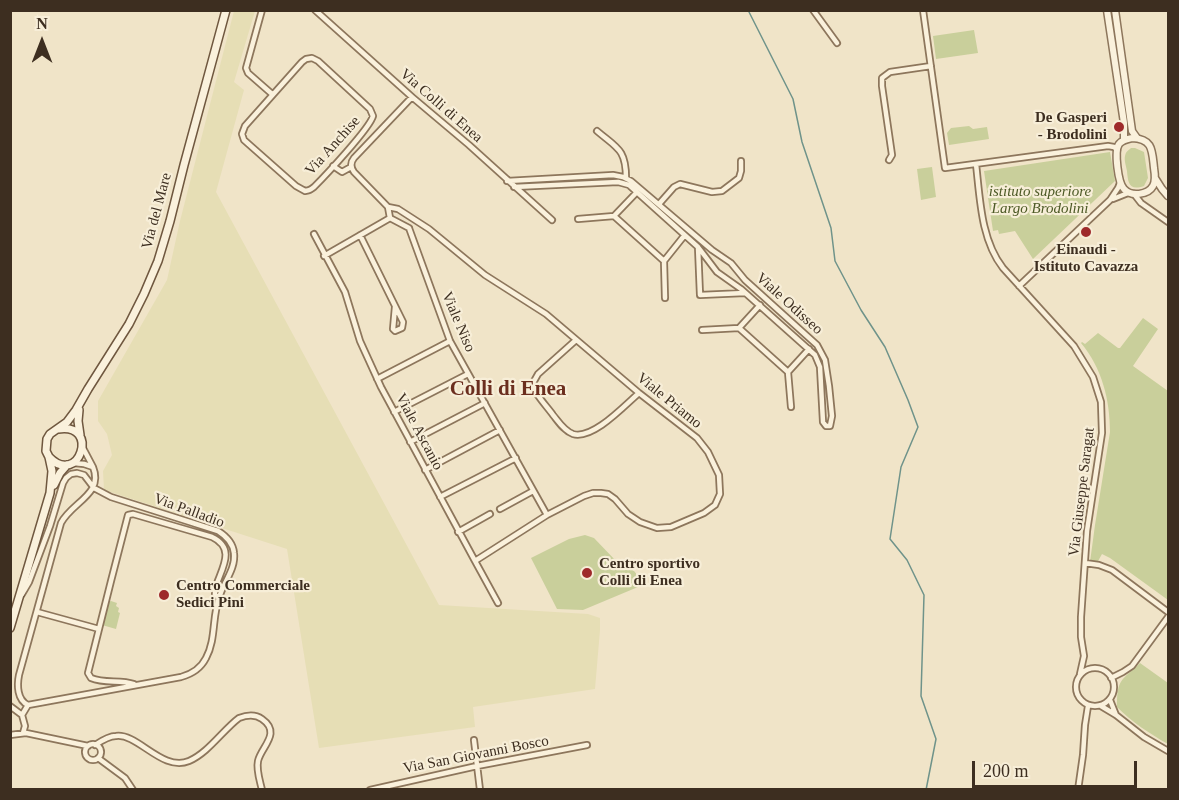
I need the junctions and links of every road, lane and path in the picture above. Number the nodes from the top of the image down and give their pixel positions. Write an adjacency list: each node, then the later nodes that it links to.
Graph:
1 (226, 10): 71 (main road, Via del Mare)
2 (262, 10): 11 (street)
3 (315, 10): 12 (street, Via Colli di Enea)
4 (813, 10): 9 (street)
5 (931, 10): 8 (street)
6 (1107, 10): 15 (street)
7 (1115, 10): 14 (street)
8 (923, 11): 10 (street)
9 (837, 43)
10 (931, 66): 17 (street); 19 (street)
11 (272, 94): 20 (street, Via Anchise); 20 (street, Via Anchise)
12 (412, 97): 21 (street); 25 (street, Via Colli di Enea)
13 (597, 131): 23 (street)
14 (1137, 138): 15 (street); 24 (street)
15 (1124, 140): 16 (street)
16 (1116, 150): 19 (street); 27 (street)
17 (890, 160)
18 (741, 161): 34 (street)
19 (976, 164): 54 (street, Via Giuseppe Saragat)
20 (333, 166): 21 (street)
21 (351, 167): 36 (street, Viale Priamo)
22 (592, 176): 23 (street); 25 (street); 26 (street)
23 (626, 178): 34 (street, Viale Odisseo)
24 (1155, 178): 30 (street); 32 (street)
25 (507, 181): 28 (street, Via Colli di Enea)
26 (593, 183): 28 (street, Viale Odisseo); 29 (street, Viale Odisseo)
27 (1120, 183): 31 (street); 33 (street)
28 (514, 188): 40 (street, Via Colli di Enea)
29 (637, 192): 37 (street); 46 (street, Viale Odisseo)
30 (1146, 192): 31 (street); 32 (street); 35 (street)
31 (1131, 193): 33 (street); 35 (street)
32 (1168, 196)
33 (1110, 200): 54 (street)
34 (659, 204): 49 (street, Viale Odisseo)
35 (1146, 206): 42 (street)
36 (388, 207): 38 (street); 41 (street, Viale Priamo)
37 (614, 216): 39 (street); 50 (street)
38 (390, 218): 43 (street); 45 (street)
39 (578, 219)
40 (552, 220)
41 (416, 221): 43 (street); 63 (street, Viale Priamo)
42 (1168, 222)
43 (409, 228): 64 (street, Viale Niso)
44 (314, 234): 48 (street, Viale Ascanio)
45 (360, 236): 48 (street); 58 (street)
46 (684, 236): 47 (street, Viale Odisseo); 50 (street)
47 (698, 247): 51 (street, Viale Odisseo); 55 (street)
48 (324, 256): 68 (street, Viale Ascanio)
49 (721, 256): 51 (street); 52 (street, Viale Odisseo)
50 (664, 261): 56 (street)
51 (712, 265): 53 (street, Viale Odisseo)
52 (737, 270): 53 (street); 59 (street, Viale Odisseo)
53 (728, 280): 55 (street, Viale Odisseo)
54 (1019, 286): 93 (street, Via Giuseppe Saragat)
55 (746, 293): 57 (street, Viale Odisseo)
56 (665, 298)
57 (760, 305): 60 (street, Viale Odisseo); 61 (street)
58 (395, 307)
59 (777, 309): 60 (street); 65 (street, Viale Odisseo)
60 (772, 315): 65 (street, Viale Odisseo)
61 (740, 328): 62 (street); 66 (street)
62 (702, 330)
63 (576, 340): 69 (street, Viale Priamo); 69 (street)
64 (450, 341): 67 (street, Viale Niso); 68 (street)
65 (809, 349): 66 (street)
66 (788, 372): 72 (street)
67 (468, 374): 70 (street, Viale Niso); 73 (street)
68 (377, 379): 73 (street, Viale Ascanio)
69 (639, 393): 90 (street, Viale Priamo)
70 (484, 403): 75 (street, Viale Niso); 77 (street)
71 (80, 405): 74 (main road, Via del Mare); 76 (main road, Via del Mare)
72 (790, 407)
73 (394, 412): 77 (street, Viale Ascanio)
74 (58, 429): 76 (main road); 79 (main road, Via del Mare)
75 (500, 430): 80 (street, Viale Niso); 83 (street)
76 (80, 436): 78 (main road, Via del Mare)
77 (410, 442): 83 (street, Viale Ascanio)
78 (83, 448): 81 (main road, Via del Mare); 82 (street)
79 (49, 457): 81 (main road); 86 (main road, Via del Mare)
80 (516, 458): 85 (street, Viale Niso); 87 (street)
81 (70, 464): 82 (street); 86 (main road, Via del Mare)
82 (93, 467): 84 (street)
83 (425, 470): 87 (street, Viale Ascanio)
84 (94, 488): 94 (street, Via Palladio); 95 (street, Via Palladio); 98 (street)
85 (534, 491): 88 (street); 90 (street, Viale Niso)
86 (50, 493): 95 (main road, Via del Mare)
87 (440, 497): 91 (street, Viale Ascanio)
88 (500, 509)
89 (490, 514): 91 (street)
90 (547, 515): 92 (street)
91 (458, 532): 92 (street, Viale Ascanio)
92 (475, 561): 96 (street, Viale Ascanio)
93 (1085, 563): 99 (street); 103 (street, Via Giuseppe Saragat)
94 (219, 598): 102 (street); 107 (street, Via Palladio)
95 (20, 599): 97 (main road, Via del Mare)
96 (498, 603)
97 (14, 608): 101 (main road, Via del Mare)
98 (37, 612): 102 (street); 109 (street)
99 (1168, 612)
100 (1168, 617): 106 (street)
101 (10, 628)
102 (99, 629): 107 (street)
103 (1084, 657): 104 (street); 105 (street, Via Giuseppe Saragat)
104 (1094, 668): 105 (street); 106 (street)
105 (1080, 674): 111 (street)
106 (1112, 678): 108 (street)
107 (137, 685): 109 (street, Via Palladio)
108 (1110, 700): 112 (street); 115 (street)
109 (26, 704): 110 (street, Via Palladio); 114 (street)
110 (11, 706): 114 (street)
111 (1088, 706): 112 (street); 129 (street)
112 (1101, 706): 115 (street)
113 (10, 715): 114 (street)
114 (21, 715): 116 (street)
115 (1116, 715): 122 (street)
116 (23, 733): 117 (street); 121 (street)
117 (10, 735)
118 (474, 740): 124 (street)
119 (95, 745): 121 (street); 123 (street); 126 (street)
120 (587, 746): 124 (street, Via San Giovanni Bosco)
121 (87, 747): 123 (street)
122 (1168, 751)
123 (98, 758): 125 (street)
124 (477, 766): 127 (street, Via San Giovanni Bosco); 128 (street)
125 (133, 789)
126 (262, 789)
127 (370, 789)
128 (480, 789)
129 (1078, 789)

